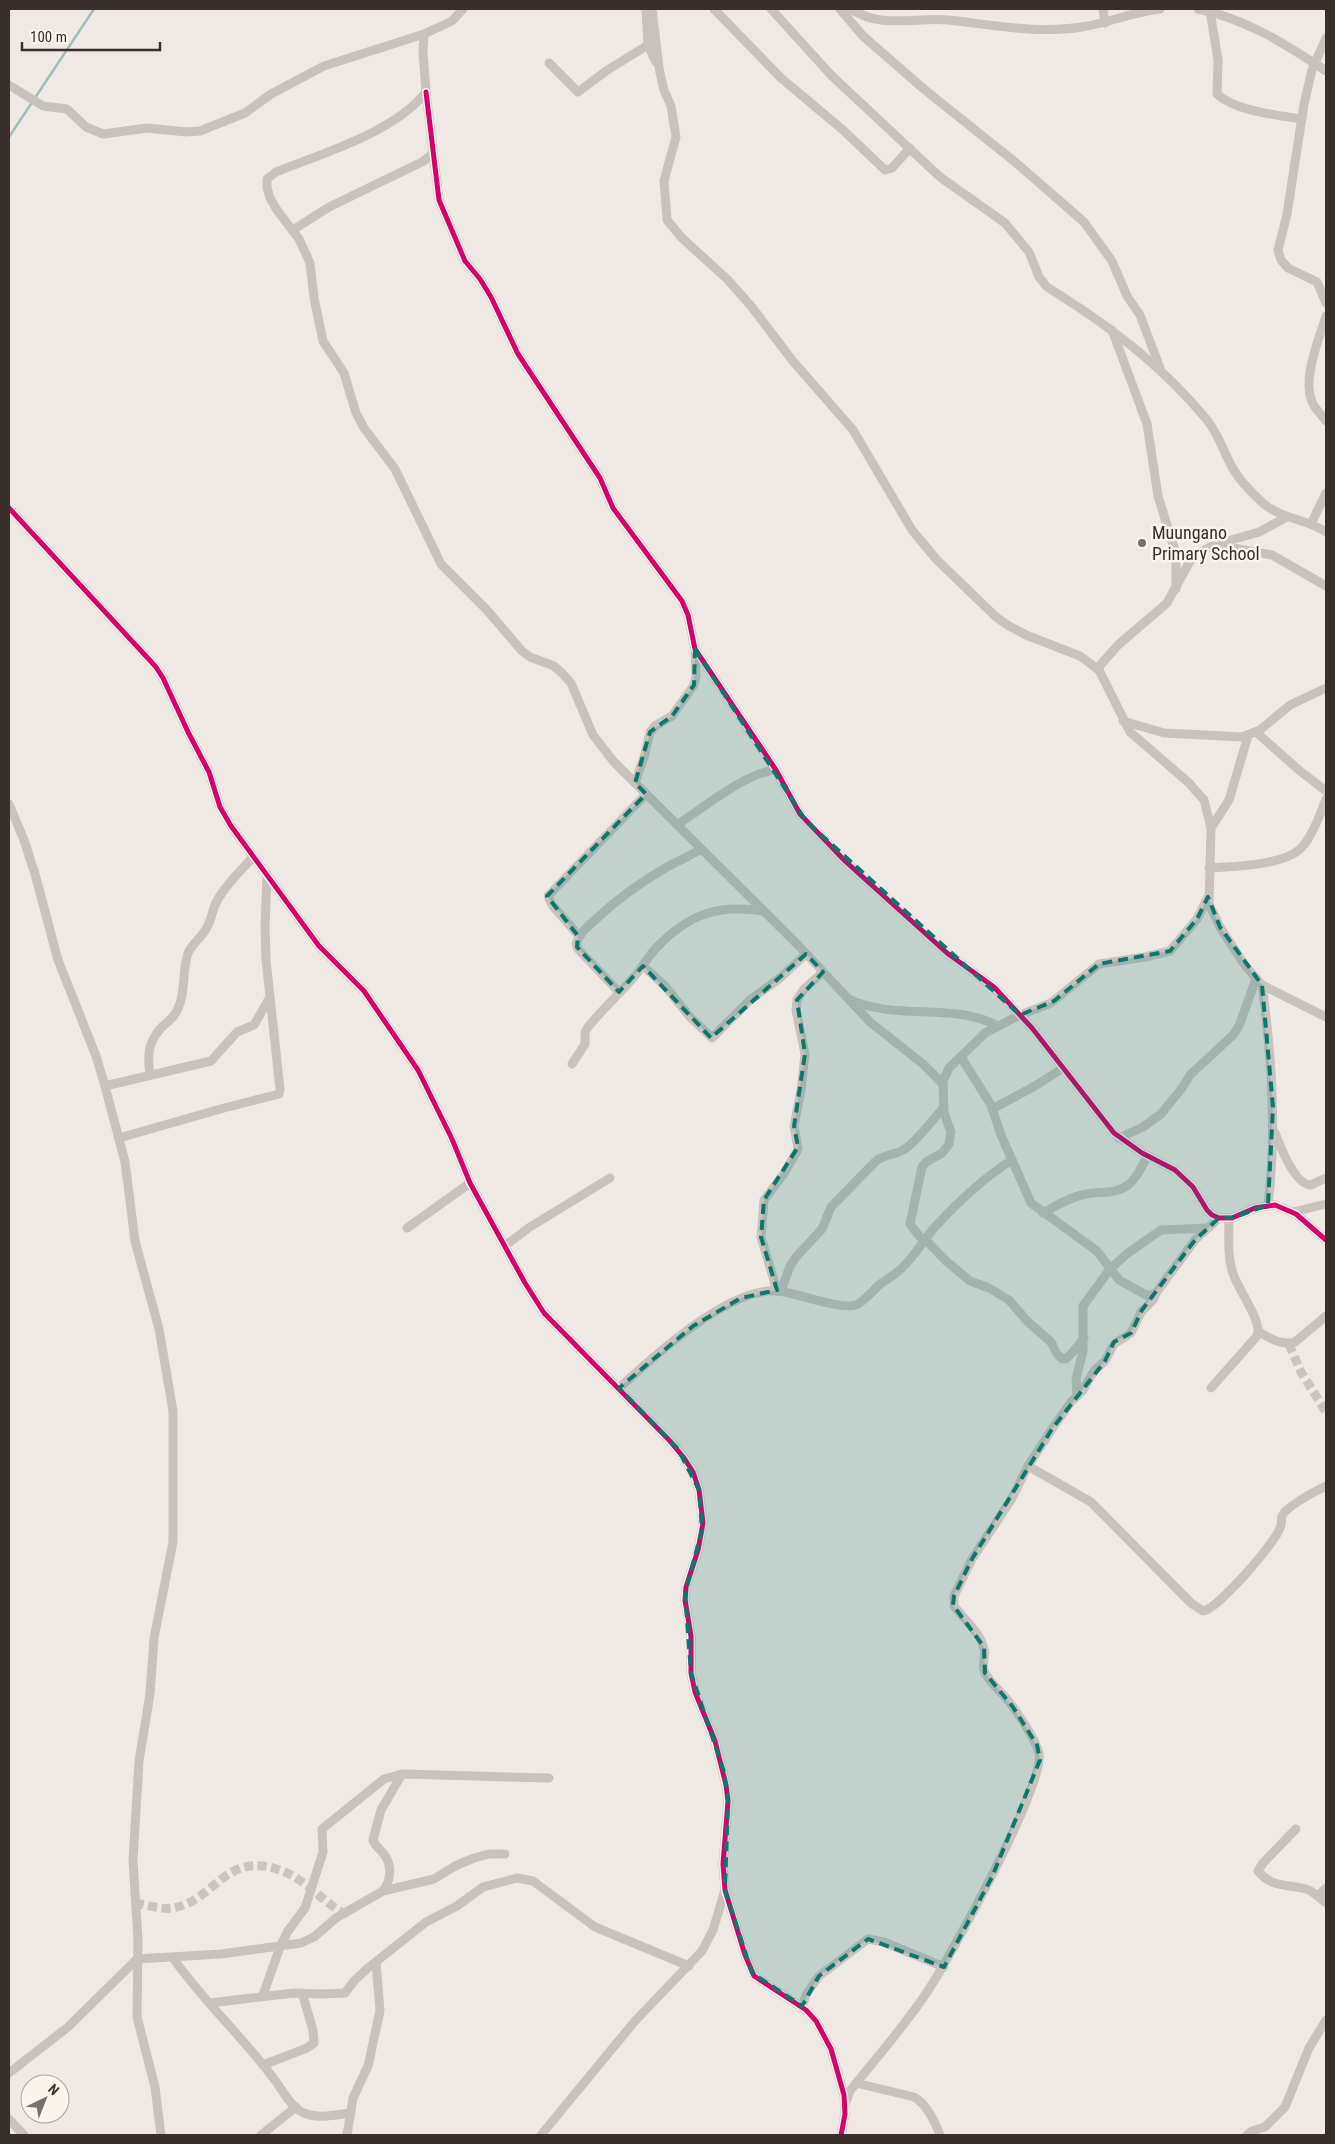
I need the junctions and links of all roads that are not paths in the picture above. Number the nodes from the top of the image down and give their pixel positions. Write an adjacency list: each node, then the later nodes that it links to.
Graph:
1 (463, 9): 13 (street)
2 (646, 9): 15 (street)
3 (652, 9): 18 (street)
4 (714, 9): 23 (street)
5 (771, 9): 23 (street)
6 (840, 9): 31 (street)
7 (851, 9): 12 (street)
8 (1103, 9): 12 (street)
9 (1160, 9): 12 (street)
10 (1198, 9): 11 (street)
11 (1210, 11): 17 (street); 22 (street)
12 (1105, 23)
13 (424, 34): 20 (street); 21 (street)
14 (1326, 38): 17 (street)
15 (648, 45): 16 (street); 18 (street)
16 (549, 63)
17 (1315, 63): 19 (street); 22 (street)
18 (659, 68): 42 (street)
19 (1326, 71)
20 (9, 85)
21 (426, 92): 24 (street); 25 (street)
22 (1302, 119): 26 (street)
23 (910, 148): 30 (street)
24 (433, 154): 25 (street); 41 (street)
25 (293, 230): 47 (street)
26 (1317, 282): 27 (street); 28 (street)
27 (1326, 287)
28 (1326, 303)
29 (1326, 316): 32 (street)
30 (1112, 330): 31 (street); 40 (street)
31 (1161, 371): 35 (street)
32 (1326, 421)
33 (1326, 493): 36 (street)
34 (9, 508): 55 (street)
35 (1287, 517): 36 (street); 38 (street)
36 (1311, 524): 37 (street)
37 (1326, 532)
38 (1214, 545): 39 (street); 40 (street)
39 (1326, 586)
40 (1176, 589): 42 (street)
41 (695, 649): 46 (street); 47 (street)
42 (1098, 668): 44 (street)
43 (1326, 688): 45 (street)
44 (1123, 721): 45 (street); 53 (street)
45 (1252, 734): 48 (street); 53 (street)
46 (776, 770): 52 (street); 68 (street)
47 (635, 783): 49 (street)
48 (1326, 791)
49 (646, 794): 52 (street); 60 (street)
50 (1326, 799): 56 (street)
51 (9, 804): 76 (street)
52 (678, 825): 54 (street)
53 (1211, 828): 56 (street)
54 (701, 849): 59 (street); 60 (street)
55 (253, 857): 57 (street); 74 (street)
56 (1209, 868): 58 (street)
57 (267, 873): 66 (street); 86 (street)
58 (1208, 897): 64 (street); 68 (street)
59 (764, 911): 61 (street); 62 (street)
60 (579, 936): 65 (street)
61 (806, 954): 62 (street); 63 (street)
62 (643, 966): 65 (street)
63 (823, 972): 67 (street); 99 (street)
64 (1259, 982): 69 (street); 79 (street); 81 (street)
65 (619, 992): 72 (street)
66 (270, 997): 74 (street); 80 (street)
67 (846, 998): 70 (street); 75 (street)
68 (1020, 1015): 70 (street); 73 (street)
69 (1326, 1017)
70 (998, 1026): 71 (street)
71 (961, 1057): 75 (street); 78 (street)
72 (572, 1064)
73 (1063, 1068): 78 (street); 81 (street)
74 (150, 1075): 76 (street)
75 (943, 1084): 77 (street)
76 (106, 1086): 80 (street)
77 (943, 1108): 95 (street); 99 (street)
78 (992, 1109): 83 (street)
79 (1274, 1130): 85 (street); 88 (street)
80 (118, 1138): 120 (street)
81 (1119, 1138): 82 (street)
82 (1148, 1156): 90 (street); 91 (street)
83 (1012, 1160): 90 (street); 95 (street)
84 (610, 1178): 97 (street)
85 (1326, 1178)
86 (470, 1183): 93 (street); 97 (street)
87 (1326, 1204): 89 (street)
88 (1268, 1205): 89 (street); 92 (street)
89 (1293, 1212): 96 (street)
90 (1043, 1213): 98 (street)
91 (1219, 1218): 92 (street); 94 (street)
92 (1229, 1218): 102 (street)
93 (406, 1228)
94 (1208, 1228): 98 (street); 100 (street)
95 (924, 1240): 99 (street); 103 (street)
96 (1326, 1240)
97 (506, 1245): 104 (street)
98 (1110, 1268): 100 (street); 103 (street)
99 (779, 1291): 104 (street)
100 (1156, 1293): 106 (street)
101 (1326, 1316): 102 (street)
102 (1259, 1332): 105 (street)
103 (1084, 1337): 106 (street)
104 (619, 1388): 114 (street)
105 (1211, 1388)
106 (1077, 1396): 107 (street)
107 (1028, 1466): 108 (street); 123 (street)
108 (1326, 1486)
109 (402, 1774): 110 (street); 115 (street); 118 (street)
110 (549, 1778)
111 (1296, 1829): 116 (street)
112 (505, 1854): 115 (street)
113 (1326, 1888): 116 (street)
114 (725, 1890): 122 (street); 127 (street)
115 (383, 1891): 118 (street)
116 (1318, 1896): 117 (street)
117 (1326, 1903)
118 (280, 1947): 119 (street); 125 (street)
119 (173, 1958): 120 (street); 126 (street)
120 (137, 1959): 130 (street); 137 (street)
121 (376, 1962): 122 (street); 124 (street); 134 (street)
122 (689, 1966): 140 (street)
123 (944, 1967): 127 (street); 131 (street)
124 (302, 1993): 125 (street); 129 (street)
125 (263, 1995): 126 (street)
126 (210, 2003): 129 (street)
127 (802, 2006): 132 (street)
128 (1326, 2020): 143 (street)
129 (263, 2065): 133 (street)
130 (9, 2072)
131 (856, 2083): 132 (street); 142 (street)
132 (845, 2104): 141 (street)
133 (296, 2107): 134 (street); 138 (street)
134 (350, 2113): 139 (street)
135 (9, 2119): 136 (street)
136 (24, 2135)
137 (160, 2135)
138 (261, 2135)
139 (347, 2135)
140 (541, 2135)
141 (841, 2135)
142 (940, 2135)
143 (1247, 2135)

